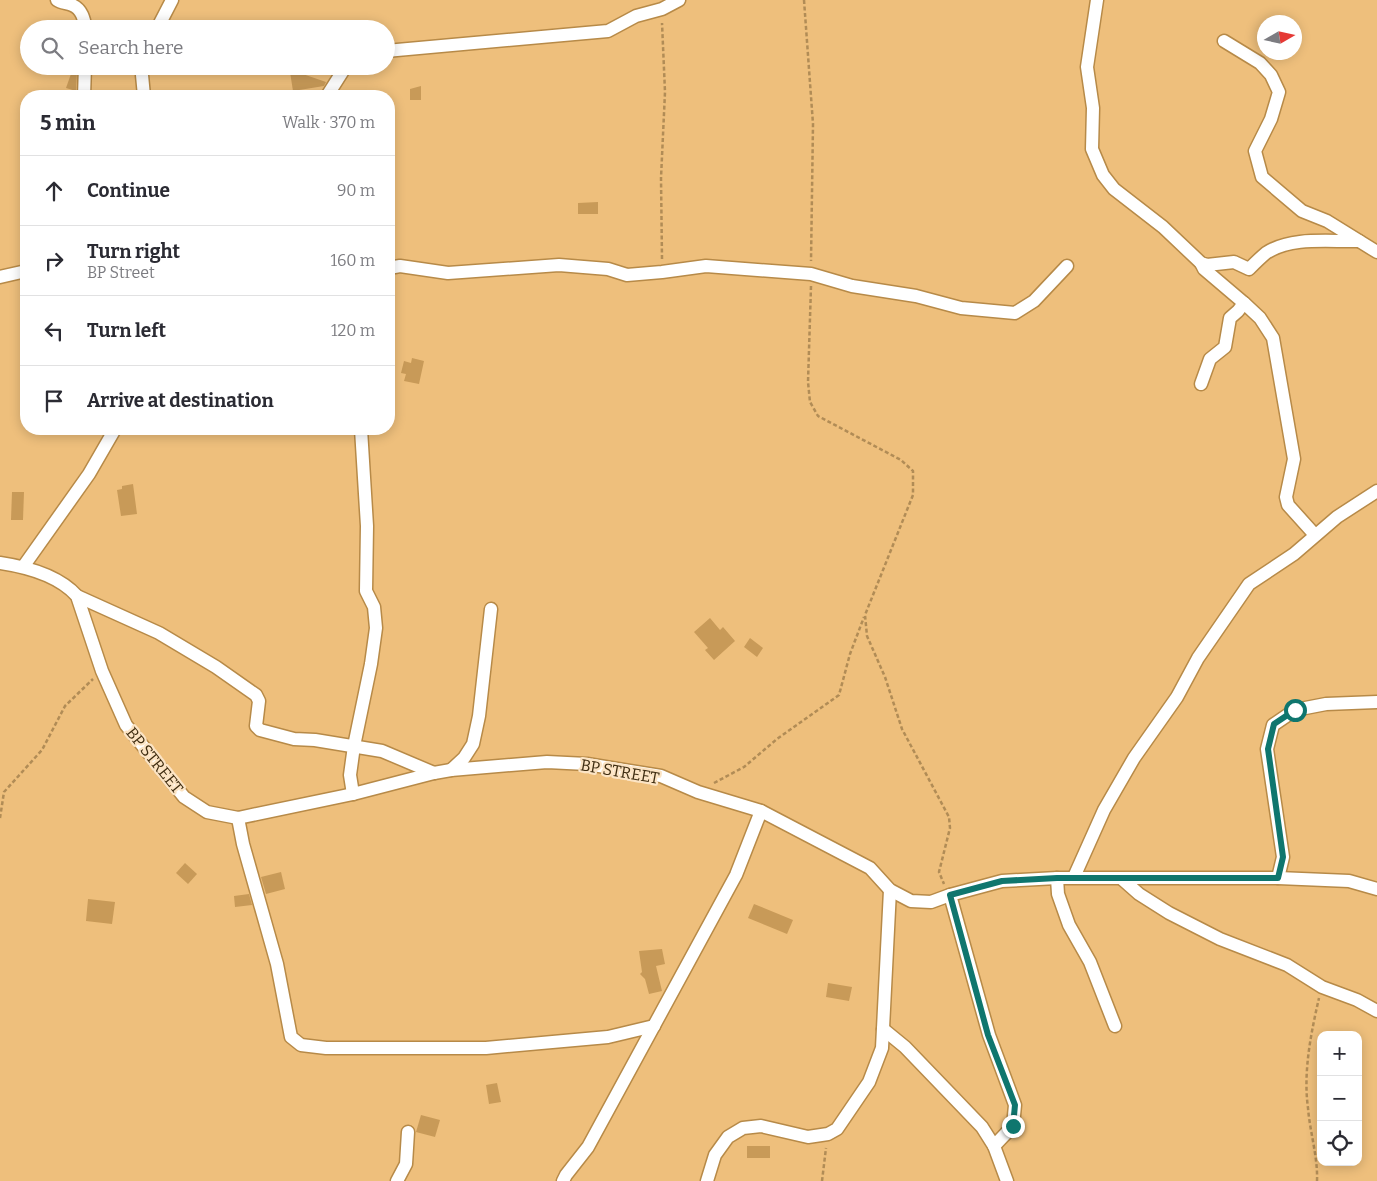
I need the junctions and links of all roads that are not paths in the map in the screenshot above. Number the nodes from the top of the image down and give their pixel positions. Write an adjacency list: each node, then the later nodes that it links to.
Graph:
1 (57, 0): 5 (street)
2 (172, 0): 6 (street)
3 (679, 0): 8 (street)
4 (1097, 0): 17 (street)
5 (84, 20)
6 (162, 20)
7 (1224, 41): 15 (street)
8 (395, 50)
9 (85, 75): 12 (street)
10 (142, 75): 13 (street)
11 (340, 75): 14 (street)
12 (84, 90)
13 (143, 90)
14 (331, 90)
15 (1359, 241): 16 (street); 17 (street)
16 (1377, 252)
17 (1202, 263): 22 (street)
18 (1067, 266): 19 (street)
19 (395, 267)
20 (20, 272): 21 (street)
21 (0, 277)
22 (1244, 302): 23 (street); 27 (street)
23 (1201, 384)
24 (112, 435): 29 (street)
25 (361, 435): 33 (street)
26 (1377, 490): 27 (street)
27 (1315, 535): 39 (street)
28 (0, 563): 29 (street)
29 (23, 567): 30 (street)
30 (77, 596): 33 (street); 38 (street, BP STREET)
31 (491, 609): 34 (street)
32 (1377, 702): 41 (street)
33 (354, 746): 35 (street); 36 (street)
34 (451, 770): 35 (street, BP STREET); 37 (street, BP STREET)
35 (434, 772): 36 (street, BP STREET)
36 (353, 794): 38 (street, BP STREET)
37 (761, 811): 43 (street, BP STREET); 47 (street)
38 (238, 818): 47 (street)
39 (1074, 877): 40 (street, BP STREET); 42 (street, BP STREET)
40 (1057, 878): 45 (street, BP STREET); 48 (street)
41 (1278, 878): 42 (street, BP STREET); 44 (street, BP STREET)
42 (1122, 879): 46 (street)
43 (890, 890): 45 (street, BP STREET); 49 (street)
44 (1377, 890)
45 (950, 895): 51 (street)
46 (1377, 1011)
47 (654, 1026): 53 (street)
48 (1115, 1026)
49 (883, 1029): 51 (street); 54 (street)
50 (408, 1132): 52 (street)
51 (994, 1146): 55 (street)
52 (397, 1181)
53 (563, 1181)
54 (707, 1181)
55 (1007, 1181)

